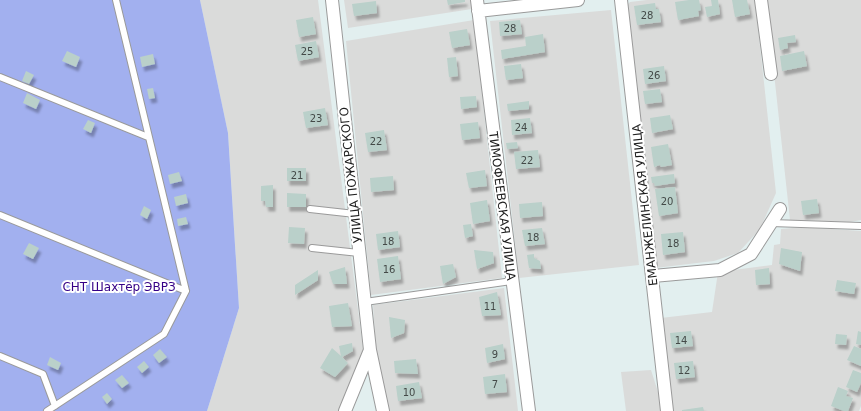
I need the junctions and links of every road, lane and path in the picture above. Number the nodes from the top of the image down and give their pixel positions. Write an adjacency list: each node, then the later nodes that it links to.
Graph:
1 (116, 0): 9 (lane)
2 (332, 0): 12 (street, УЛИЦА ПОЖАРСКОГО)
3 (578, 0): 6 (street)
4 (622, 0): 18 (street, ЕМАНЖЕЛИНСКАЯ УЛИЦА)
5 (761, 0): 7 (street)
6 (477, 5): 19 (street, ТИМОФЕЕВСКАЯ УЛИЦА)
7 (771, 74)
8 (0, 77): 9 (lane)
9 (148, 136): 20 (lane)
10 (310, 209): 12 (lane)
11 (780, 209): 14 (street)
12 (355, 214): 17 (street, УЛИЦА ПОЖАРСКОГО)
13 (0, 215): 20 (lane)
14 (771, 223): 15 (lane); 18 (street)
15 (861, 226)
16 (312, 248): 17 (lane)
17 (359, 253): 21 (street, УЛИЦА ПОЖАРСКОГО)
18 (653, 276): 29 (street, ЕМАНЖЕЛИНСКАЯ УЛИЦА)
19 (512, 280): 21 (lane); 28 (street, ТИМОФЕЕВСКАЯ УЛИЦА)
20 (186, 291): 24 (lane)
21 (365, 302): 22 (street, УЛИЦА ПОЖАРСКОГО)
22 (370, 350): 26 (street, УЛИЦА ПОЖАРСКОГО); 27 (street, УЛИЦА ПОЖАРСКОГО)
23 (0, 356): 24 (lane)
24 (55, 406): 25 (lane)
25 (48, 411)
26 (345, 411)
27 (383, 411)
28 (529, 411)
29 (667, 411)

